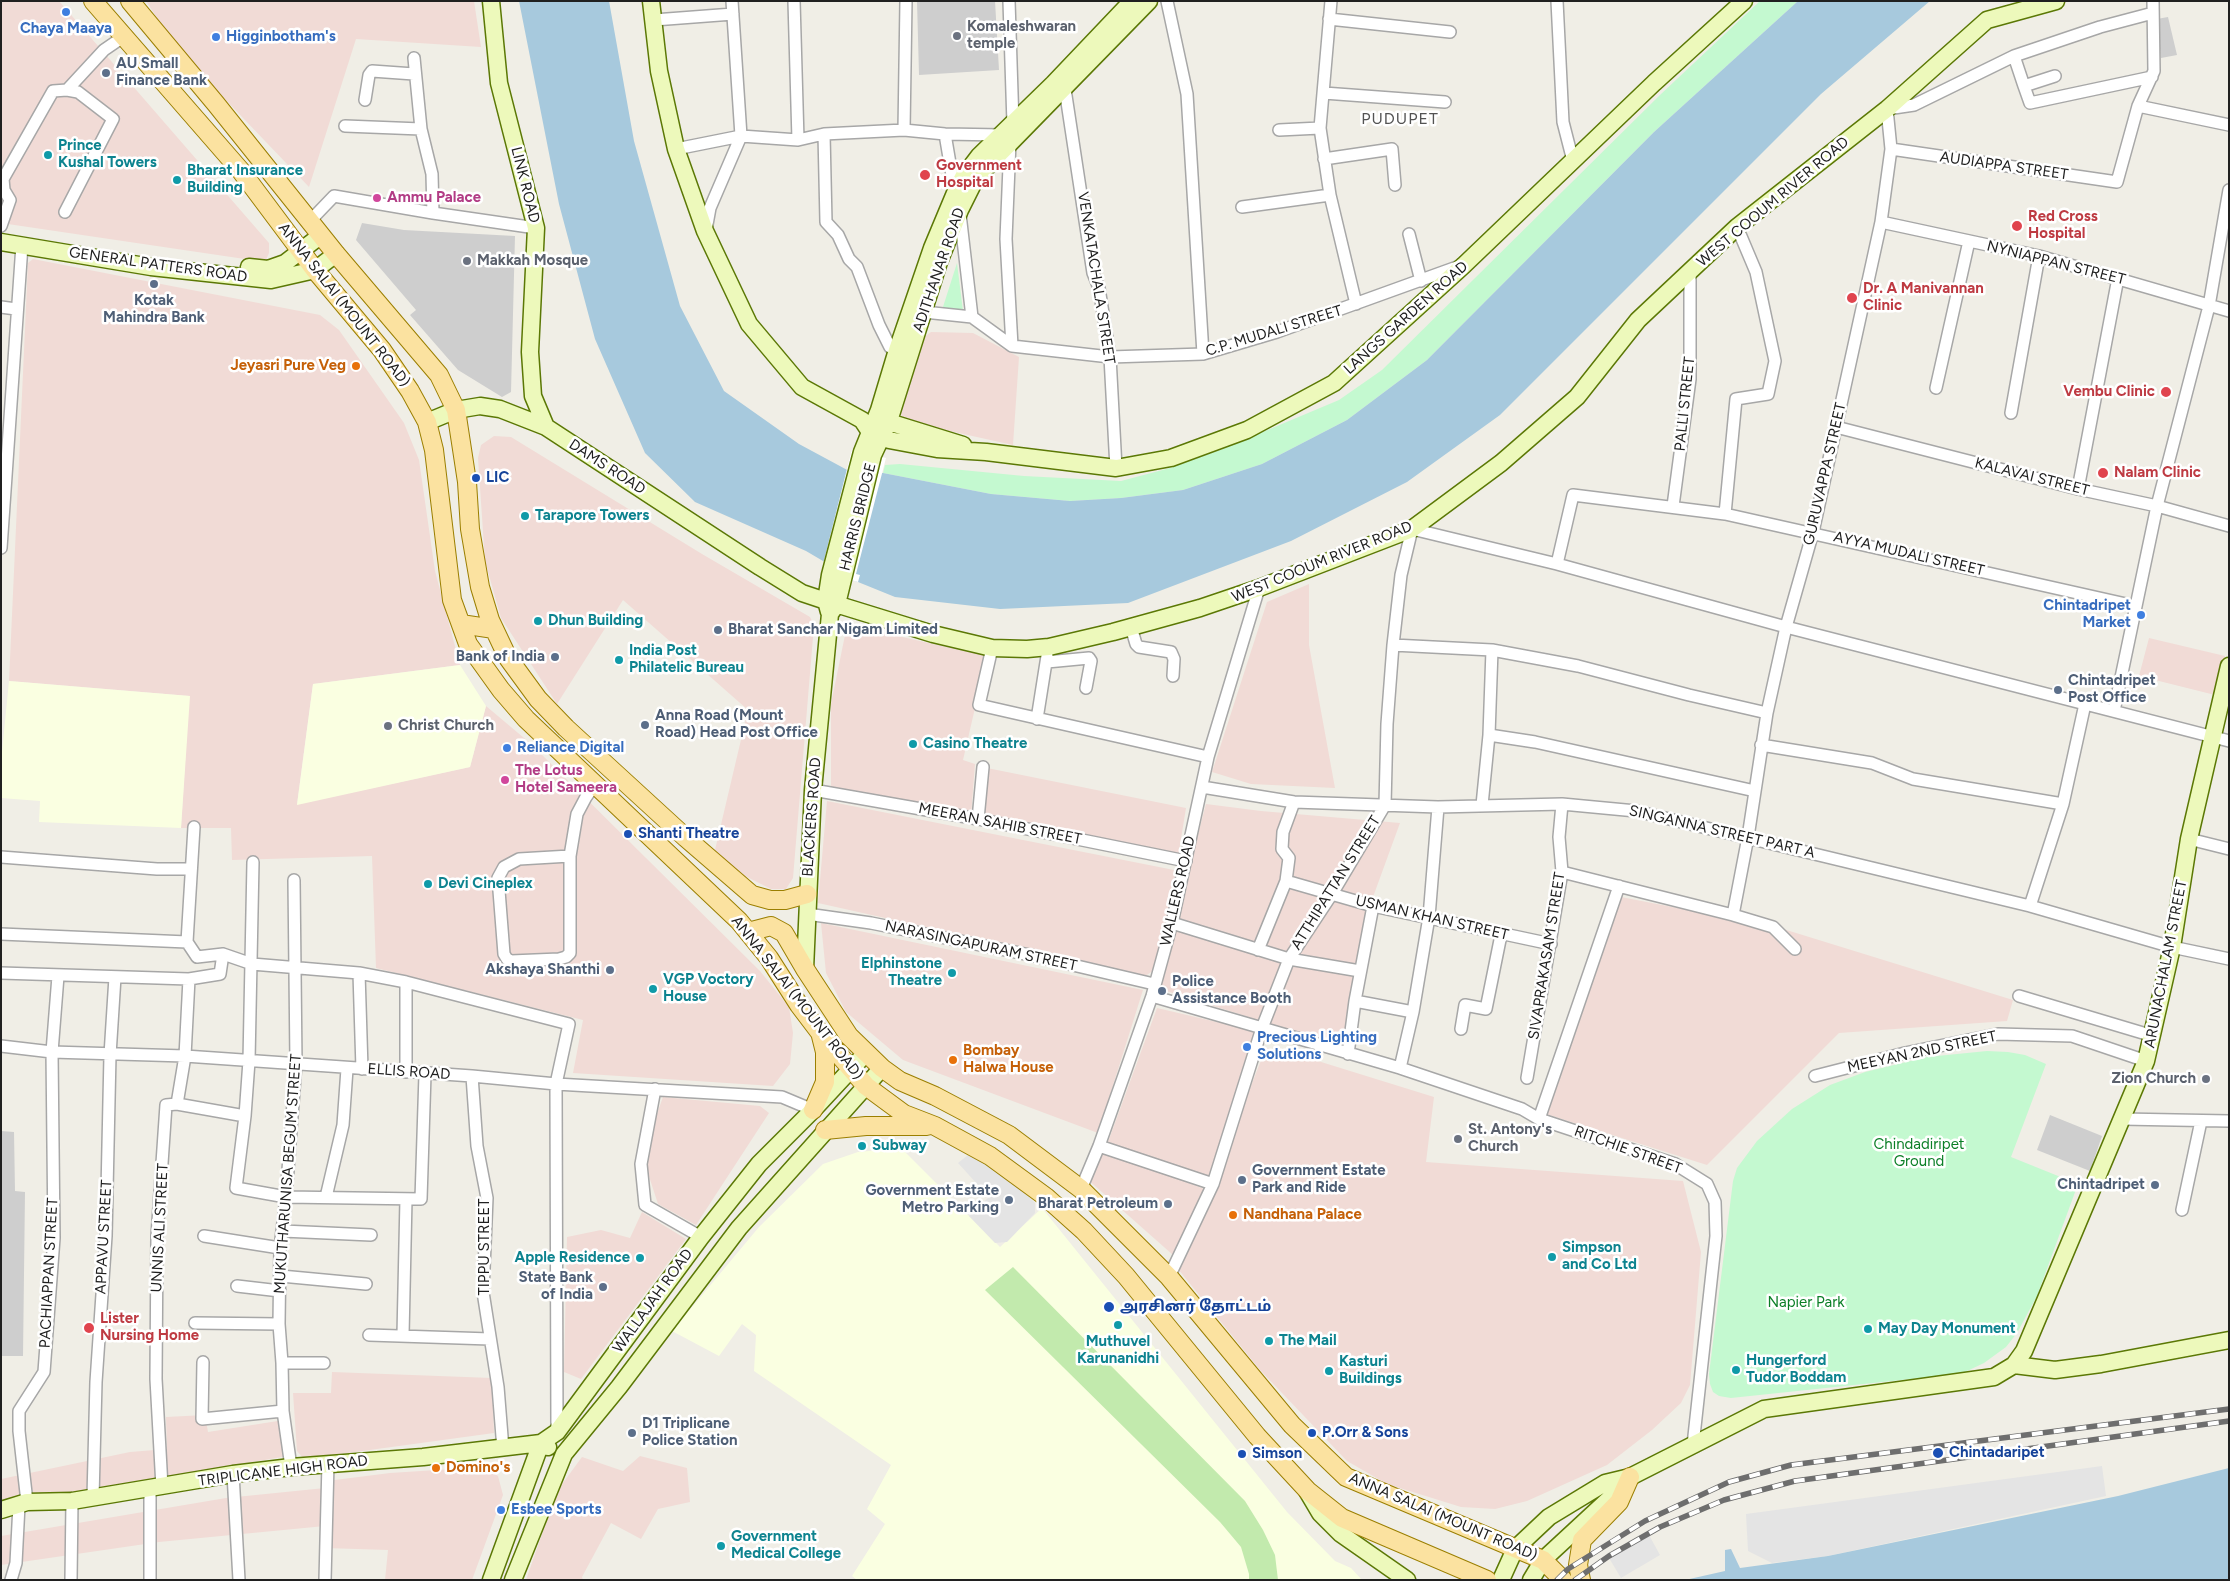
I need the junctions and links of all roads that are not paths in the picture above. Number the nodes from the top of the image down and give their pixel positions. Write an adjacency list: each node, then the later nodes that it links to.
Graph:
1 (93, 1): 21 (main road, ANNA SALAI (MOUNT ROAD))
2 (130, 1): 58 (main road, ANNA SALAI (MOUNT ROAD))
3 (491, 1): 62 (main road, LINK ROAD)
4 (651, 1): 19 (main road, LANGS GARDEN ROAD)
5 (732, 1): 17 (street)
6 (794, 1): 45 (street)
7 (906, 1): 39 (street)
8 (1009, 1): 43 (street)
9 (1132, 1): 43 (main road, ADITHANAR ROAD)
10 (1150, 1): 28 (main road, ADITHANAR ROAD)
11 (1166, 1): 87 (street)
12 (1331, 1): 18 (street)
13 (1558, 1): 49 (street)
14 (1744, 1): 49 (main road, LANGS GARDEN ROAD)
15 (2056, 1): 34 (main road, WEST COOUM RIVER ROAD)
16 (2153, 7): 22 (street); 26 (street)
17 (733, 14): 19 (street); 44 (street)
18 (1329, 19): 20 (street); 30 (street)
19 (654, 20): 46 (main road, LANGS GARDEN ROAD)
20 (1450, 32)
21 (123, 36): 29 (street); 70 (main road, ANNA SALAI (MOUNT ROAD))
22 (2014, 56): 27 (street); 34 (street)
23 (414, 58): 24 (street)
24 (414, 74): 31 (street); 38 (street)
25 (2055, 76): 27 (street)
26 (2152, 77): 27 (street); 33 (street)
27 (2024, 86)
28 (1065, 89): 43 (main road, ADITHANAR ROAD); 88 (street, VENKATACHALA STREET)
29 (66, 90): 56 (street); 60 (street)
30 (1324, 94): 32 (street); 37 (street)
31 (365, 100)
32 (1445, 102)
33 (2138, 106): 36 (street); 47 (street, AUDIAPPA STREET)
34 (1887, 109): 47 (street, GURUVAPPA STREET); 61 (main road, WEST COOUM RIVER ROAD)
35 (345, 126): 38 (street)
36 (2229, 126)
37 (1320, 128): 40 (street); 48 (street)
38 (421, 129): 57 (street)
39 (904, 130): 41 (street); 42 (street)
40 (1279, 130)
41 (824, 134): 45 (street); 86 (street)
42 (945, 134): 43 (street); 52 (street)
43 (1009, 134): 52 (main road, ADITHANAR ROAD); 55 (main road, ADITHANAR ROAD); 85 (street)
44 (741, 136): 45 (street); 46 (street); 63 (street)
45 (798, 140)
46 (676, 149): 63 (main road, LANGS GARDEN ROAD)
47 (1891, 149): 59 (street, GURUVAPPA STREET)
48 (1324, 159): 50 (street); 53 (street)
49 (1573, 161): 73 (main road, LANGS GARDEN ROAD)
50 (1395, 185)
51 (2229, 190): 79 (street)
52 (955, 193): 55 (street); 86 (main road, ADITHANAR ROAD)
53 (1330, 195): 54 (street); 78 (street)
54 (1242, 207)
55 (960, 210): 83 (main road, ADITHANAR ROAD); 84 (street)
56 (65, 212)
57 (433, 213): 58 (street); 62 (street)
58 (310, 221): 66 (main road, ANNA SALAI (MOUNT ROAD))
59 (1881, 222): 67 (street, NYNIAPPAN STREET); 96 (street, GURUVAPPA STREET)
60 (1, 226)
61 (1737, 227): 75 (main road, WEST COOUM RIVER ROAD); 102 (street)
62 (536, 228): 95 (main road, LINK ROAD)
63 (705, 231): 94 (main road, LANGS GARDEN ROAD)
64 (1, 234): 70 (main road, GENERAL PATTERS ROAD)
65 (1409, 234): 77 (street)
66 (320, 236): 70 (main road, GENERAL PATTERS ROAD); 71 (main road, ANNA SALAI (MOUNT ROAD))
67 (1969, 241): 72 (street, NYNIAPPAN STREET); 89 (street)
68 (1, 242): 69 (main road, GENERAL PATTERS ROAD)
69 (22, 245): 74 (main road, GENERAL PATTERS ROAD); 81 (street)
70 (302, 252): 74 (main road, ANNA SALAI (MOUNT ROAD))
71 (336, 254): 74 (main road); 90 (main road, ANNA SALAI (MOUNT ROAD))
72 (2040, 256): 76 (street, NYNIAPPAN STREET); 91 (street)
73 (1464, 265): 77 (street, C.P. MUDALI STREET); 98 (main road, LANGS GARDEN ROAD)
74 (315, 270): 92 (main road, ANNA SALAI (MOUNT ROAD))
75 (1690, 271): 100 (street, PALLI STREET); 105 (main road, WEST COOUM RIVER ROAD)
76 (2118, 278): 79 (street, NYNIAPPAN STREET); 99 (street)
77 (1421, 281): 78 (street, C.P. MUDALI STREET)
78 (1356, 304): 87 (street, C.P. MUDALI STREET)
79 (2209, 306): 82 (street, NYNIAPPAN STREET); 101 (street)
80 (1, 307): 81 (street)
81 (16, 309): 93 (street)
82 (2229, 311)
83 (924, 312): 84 (street); 94 (main road, ADITHANAR ROAD)
84 (972, 317): 85 (street, C.P. MUDALI STREET)
85 (1012, 346): 88 (street, C.P. MUDALI STREET)
86 (897, 350): 94 (main road, ADITHANAR ROAD)
87 (1203, 354): 88 (street, C.P. MUDALI STREET)
88 (1110, 357): 98 (street, VENKATACHALA STREET)
89 (1936, 388)
90 (456, 410): 92 (main road, DAMS ROAD); 95 (main road, DAMS ROAD); 111 (main road, ANNA SALAI (MOUNT ROAD))
91 (2011, 413)
92 (427, 422): 114 (main road, ANNA SALAI (MOUNT ROAD))
93 (5, 425): 103 (street)
94 (876, 426): 97 (main road, ADITHANAR ROAD); 98 (main road, LANGS GARDEN ROAD)
95 (546, 427): 113 (main road, DAMS ROAD)
96 (1836, 427): 99 (street, KALAVAI STREET); 106 (street, GURUVAPPA STREET)
97 (868, 454): 109 (main road, HARRIS BRIDGE)
98 (1116, 468)
99 (2078, 489): 101 (street, KALAVAI STREET)
100 (1673, 506): 102 (street, AYYA MUDALI STREET); 108 (street, AYYA MUDALI STREET)
101 (2157, 506): 104 (street, KALAVAI STREET); 112 (street)
102 (1725, 514): 106 (street, AYYA MUDALI STREET)
103 (3, 516): 107 (street)
104 (2229, 526)
105 (1412, 529): 108 (street); 110 (main road, WEST COOUM RIVER ROAD); 118 (street, ATTHIPATTAN STREET)
106 (1813, 532): 112 (street, AYYA MUDALI STREET); 116 (street, GURUVAPPA STREET)
107 (1, 548)
108 (1557, 564): 116 (street)
109 (836, 576): 113 (main road, BLACKERS ROAD)
110 (1259, 588): 115 (main road, WEST COOUM RIVER ROAD); 133 (street, WALLERS ROAD)
111 (482, 594): 114 (main road); 117 (main road, ANNA SALAI (MOUNT ROAD))
112 (2135, 606): 126 (street)
113 (831, 607): 119 (main road, WEST COOUM RIVER ROAD); 137 (main road, BLACKERS ROAD)
114 (459, 619): 117 (main road); 135 (main road, ANNA SALAI (MOUNT ROAD))
115 (1131, 627): 121 (main road, WEST COOUM RIVER ROAD); 123 (street)
116 (1786, 627): 125 (street); 127 (street, GURUVAPPA STREET)
117 (494, 628): 159 (main road, ANNA SALAI (MOUNT ROAD))
118 (1393, 645): 120 (street); 142 (street, ATTHIPATTAN STREET)
119 (992, 648): 121 (main road, WEST COOUM RIVER ROAD); 128 (street)
120 (1492, 650): 127 (street); 129 (street)
121 (1048, 655): 124 (street); 128 (street)
122 (2229, 666): 130 (main road, ARUNACHALAM STREET)
123 (1173, 676)
124 (1086, 688)
125 (2085, 704): 126 (street); 141 (street)
126 (2114, 711): 130 (street)
127 (1767, 713): 132 (street, GURUVAPPA STREET)
128 (1037, 718): 133 (street)
129 (1489, 735): 138 (street); 143 (street)
130 (2212, 737): 131 (street); 148 (main road, ARUNACHALAM STREET)
131 (2229, 741)
132 (1761, 745): 138 (street, GURUVAPPA STREET); 141 (street)
133 (1208, 757): 136 (street, WALLERS ROAD)
134 (983, 767): 145 (street)
135 (595, 784): 150 (street); 168 (main road, ANNA SALAI (MOUNT ROAD))
136 (1202, 787): 139 (street, SINGANNA STREET PART A); 152 (street, WALLERS ROAD)
137 (813, 790): 145 (street, MEERAN SAHIB STREET); 160 (main road, BLACKERS ROAD)
138 (1755, 791): 147 (street, GURUVAPPA STREET)
139 (1294, 802): 142 (street, SINGANNA STREET PART A); 157 (street)
140 (1562, 804): 143 (street, SINGANNA STREET PART A); 147 (street, SINGANNA STREET PART A); 155 (street, SIVAPRAKASAM STREET)
141 (2063, 804): 163 (street)
142 (1385, 805): 144 (street, SINGANNA STREET PART A); 161 (street, ATTHIPATTAN STREET)
143 (1482, 805): 144 (street, SINGANNA STREET PART A)
144 (1438, 807): 166 (street)
145 (978, 819): 152 (street, MEERAN SAHIB STREET)
146 (194, 827): 154 (street)
147 (1748, 837): 163 (street, SINGANNA STREET PART A); 165 (street, GURUVAPPA STREET)
148 (2188, 839): 149 (street); 173 (main road, ARUNACHALAM STREET)
149 (2229, 849)
150 (570, 856): 150 (street)
151 (1, 857): 154 (street)
152 (1186, 861): 167 (street, WALLERS ROAD)
153 (253, 862): 179 (street)
154 (191, 869): 171 (street)
155 (1562, 872): 158 (street); 172 (street, SIVAPRAKASAM STREET)
156 (294, 880): 180 (street, MUKUTHARUNISA BEGUM STREET)
157 (1286, 881): 161 (street, USMAN KHAN STREET); 175 (street)
158 (1619, 886): 165 (street); 223 (street)
159 (752, 894): 160 (main road); 168 (main road)
160 (808, 894): 164 (main road, BLACKERS ROAD)
161 (1332, 894): 162 (street, USMAN KHAN STREET); 177 (street, ATTHIPATTAN STREET)
162 (1373, 906): 166 (street, USMAN KHAN STREET); 182 (street)
163 (2030, 906): 173 (street, SINGANNA STREET PART A)
164 (807, 914): 181 (main road, BLACKERS ROAD); 189 (street, NARASINGAPURAM STREET)
165 (1732, 915): 174 (street)
166 (1429, 917): 170 (street, USMAN KHAN STREET); 193 (street)
167 (1172, 923): 175 (street); 189 (street, WALLERS ROAD)
168 (743, 926): 181 (main road, ANNA SALAI (MOUNT ROAD)); 196 (main road, ANNA SALAI (MOUNT ROAD))
169 (1, 934): 171 (street)
170 (1501, 935): 172 (street, USMAN KHAN STREET); 195 (street)
171 (187, 942): 176 (street)
172 (1551, 944): 216 (street, SIVAPRAKASAM STREET)
173 (2172, 947): 178 (street, SINGANNA STREET PART A); 197 (main road, ARUNACHALAM STREET)
174 (1795, 949)
175 (1258, 950): 177 (street)
176 (223, 954): 179 (street); 187 (street)
177 (1288, 959): 182 (street); 194 (street, ATTHIPATTAN STREET)
178 (2229, 959)
179 (252, 964): 180 (street); 204 (street)
180 (295, 969): 184 (street); 206 (street, MUKUTHARUNISA BEGUM STREET)
181 (805, 969): 200 (main road, ANNA SALAI (MOUNT ROAD))
182 (1360, 971): 192 (street)
183 (1, 973): 185 (street)
184 (359, 973): 188 (street); 210 (street)
185 (58, 976): 186 (street); 199 (street, PACHIAPPAN STREET)
186 (115, 977): 187 (street); 202 (street, APPAVU STREET)
187 (189, 979): 203 (street, UNNIS ALI STREET)
188 (406, 982): 212 (street); 217 (street)
189 (1154, 984): 190 (street, WALLERS ROAD)
190 (1152, 996): 194 (street, RITCHIE STREET); 229 (street, WALLERS ROAD)
191 (2019, 996): 197 (street)
192 (1355, 1001): 193 (street); 201 (street)
193 (1413, 1012): 208 (street)
194 (1262, 1028): 201 (street, RITCHIE STREET); 230 (street, ATTHIPATTAN STREET)
195 (1461, 1029)
196 (821, 1034): 211 (main road, ANNA SALAI (MOUNT ROAD)); 221 (main road)
197 (2153, 1036): 205 (main road, ARUNACHALAM STREET)
198 (1, 1046): 199 (street, ELLIS ROAD)
199 (52, 1052): 202 (street, ELLIS ROAD); 270 (street, PACHIAPPAN STREET)
200 (866, 1053): 207 (main road, ANNA SALAI (MOUNT ROAD)); 211 (main road, WALLAJAH ROAD)
201 (1348, 1054): 208 (street, RITCHIE STREET)
202 (110, 1055): 203 (street, ELLIS ROAD); 268 (street, APPAVU STREET)
203 (185, 1056): 204 (street, ELLIS ROAD); 220 (street, UNNIS ALI STREET)
204 (249, 1061): 206 (street, ELLIS ROAD); 222 (street)
205 (2146, 1061): 215 (street, MEEYAN 2ND STREET); 224 (main road, ARUNACHALAM STREET)
206 (296, 1063): 209 (street, ELLIS ROAD); 232 (street, MUKUTHARUNISA BEGUM STREET)
207 (882, 1068): 218 (main road, WALLAJAH ROAD); 231 (main road, ANNA SALAI (MOUNT ROAD))
208 (1400, 1068): 223 (street, RITCHIE STREET)
209 (347, 1069): 210 (street, ELLIS ROAD); 233 (street)
210 (362, 1069): 212 (street, ELLIS ROAD)
211 (852, 1069): 218 (main road, ANNA SALAI (MOUNT ROAD)); 221 (main road, WALLAJAH ROAD)
212 (406, 1072): 213 (street, ELLIS ROAD)
213 (425, 1074): 214 (street, ELLIS ROAD); 234 (street)
214 (472, 1076): 217 (street, ELLIS ROAD); 250 (street, TIPPU STREET)
215 (1815, 1076)
216 (1527, 1078)
217 (556, 1084): 219 (street, ELLIS ROAD); 257 (street)
218 (866, 1086): 227 (main road, ANNA SALAI (MOUNT ROAD)); 228 (main road, WALLAJAH ROAD)
219 (655, 1089): 221 (street, ELLIS ROAD); 239 (street)
220 (177, 1104): 222 (street); 266 (street, UNNIS ALI STREET)
221 (813, 1110): 239 (main road, WALLAJAH ROAD)
222 (245, 1116): 232 (street)
223 (1539, 1119): 259 (street, RITCHIE STREET)
224 (2122, 1120): 225 (street); 255 (main road, ARUNACHALAM STREET)
225 (2201, 1121): 226 (street); 235 (street)
226 (2229, 1121)
227 (935, 1126): 228 (main road); 267 (main road, ANNA SALAI (MOUNT ROAD))
228 (825, 1130): 261 (main road, WALLAJAH ROAD)
229 (1100, 1146): 230 (street); 231 (street, WALLERS ROAD)
230 (1213, 1184): 242 (street, ATTHIPATTAN STREET)
231 (1081, 1189): 242 (main road, ANNA SALAI (MOUNT ROAD))
232 (286, 1197): 233 (street); 236 (street, MUKUTHARUNISA BEGUM STREET)
233 (326, 1197): 234 (street)
234 (406, 1199): 249 (street)
235 (2182, 1210)
236 (283, 1231): 237 (street); 240 (street, MUKUTHARUNISA BEGUM STREET)
237 (371, 1235)
238 (204, 1236): 240 (street)
239 (701, 1237): 257 (main road, WALLAJAH ROAD)
240 (280, 1248): 241 (street, MUKUTHARUNISA BEGUM STREET)
241 (281, 1276): 243 (street); 245 (street, MUKUTHARUNISA BEGUM STREET)
242 (1168, 1277): 272 (main road, ANNA SALAI (MOUNT ROAD))
243 (366, 1284)
244 (237, 1286): 245 (street)
245 (280, 1291): 247 (street, MUKUTHARUNISA BEGUM STREET)
246 (194, 1323): 247 (street)
247 (279, 1324): 253 (street, MUKUTHARUNISA BEGUM STREET)
248 (369, 1335): 249 (street)
249 (403, 1335): 250 (street)
250 (490, 1339): 260 (street, TIPPU STREET)
251 (2229, 1340): 255 (main road)
252 (203, 1362): 256 (street)
253 (282, 1363): 254 (street); 256 (street, MUKUTHARUNISA BEGUM STREET)
254 (324, 1363)
255 (2014, 1365): 259 (main road, ARUNACHALAM STREET)
256 (283, 1411): 263 (street, MUKUTHARUNISA BEGUM STREET)
257 (557, 1432): 258 (main road, WALLAJAH ROAD)
258 (541, 1443): 260 (main road, TRIPLICANE HIGH ROAD); 261 (main road); 279 (main road)
259 (1693, 1445): 265 (main road)
260 (503, 1449): 262 (main road, TRIPLICANE HIGH ROAD)
261 (564, 1454): 280 (main road, WALLAJAH ROAD)
262 (328, 1463): 263 (main road, TRIPLICANE HIGH ROAD); 278 (street)
263 (291, 1467): 264 (main road, TRIPLICANE HIGH ROAD)
264 (233, 1474): 266 (main road, TRIPLICANE HIGH ROAD); 277 (street)
265 (1630, 1478): 272 (main road); 273 (main road); 286 (main road)
266 (156, 1487): 268 (main road, TRIPLICANE HIGH ROAD); 276 (street)
267 (1306, 1490): 281 (main road); 282 (main road, ANNA SALAI (MOUNT ROAD))
268 (93, 1497): 269 (main road, TRIPLICANE HIGH ROAD)
269 (72, 1500): 270 (main road, TRIPLICANE HIGH ROAD); 275 (street)
270 (23, 1503): 271 (main road, TRIPLICANE HIGH ROAD); 274 (street, PACHIAPPAN STREET)
271 (1, 1510)
272 (1515, 1549): 273 (main road, ANNA SALAI (MOUNT ROAD)); 283 (main road)
273 (1543, 1560): 284 (main road); 285 (main road, ANNA SALAI (MOUNT ROAD))
274 (11, 1580)
275 (71, 1580)
276 (150, 1580)
277 (238, 1580)
278 (325, 1580)
279 (491, 1580)
280 (513, 1580)
281 (1407, 1580)
282 (1486, 1580)
283 (1501, 1580)
284 (1531, 1580)
285 (1563, 1580)
286 (1581, 1580)

